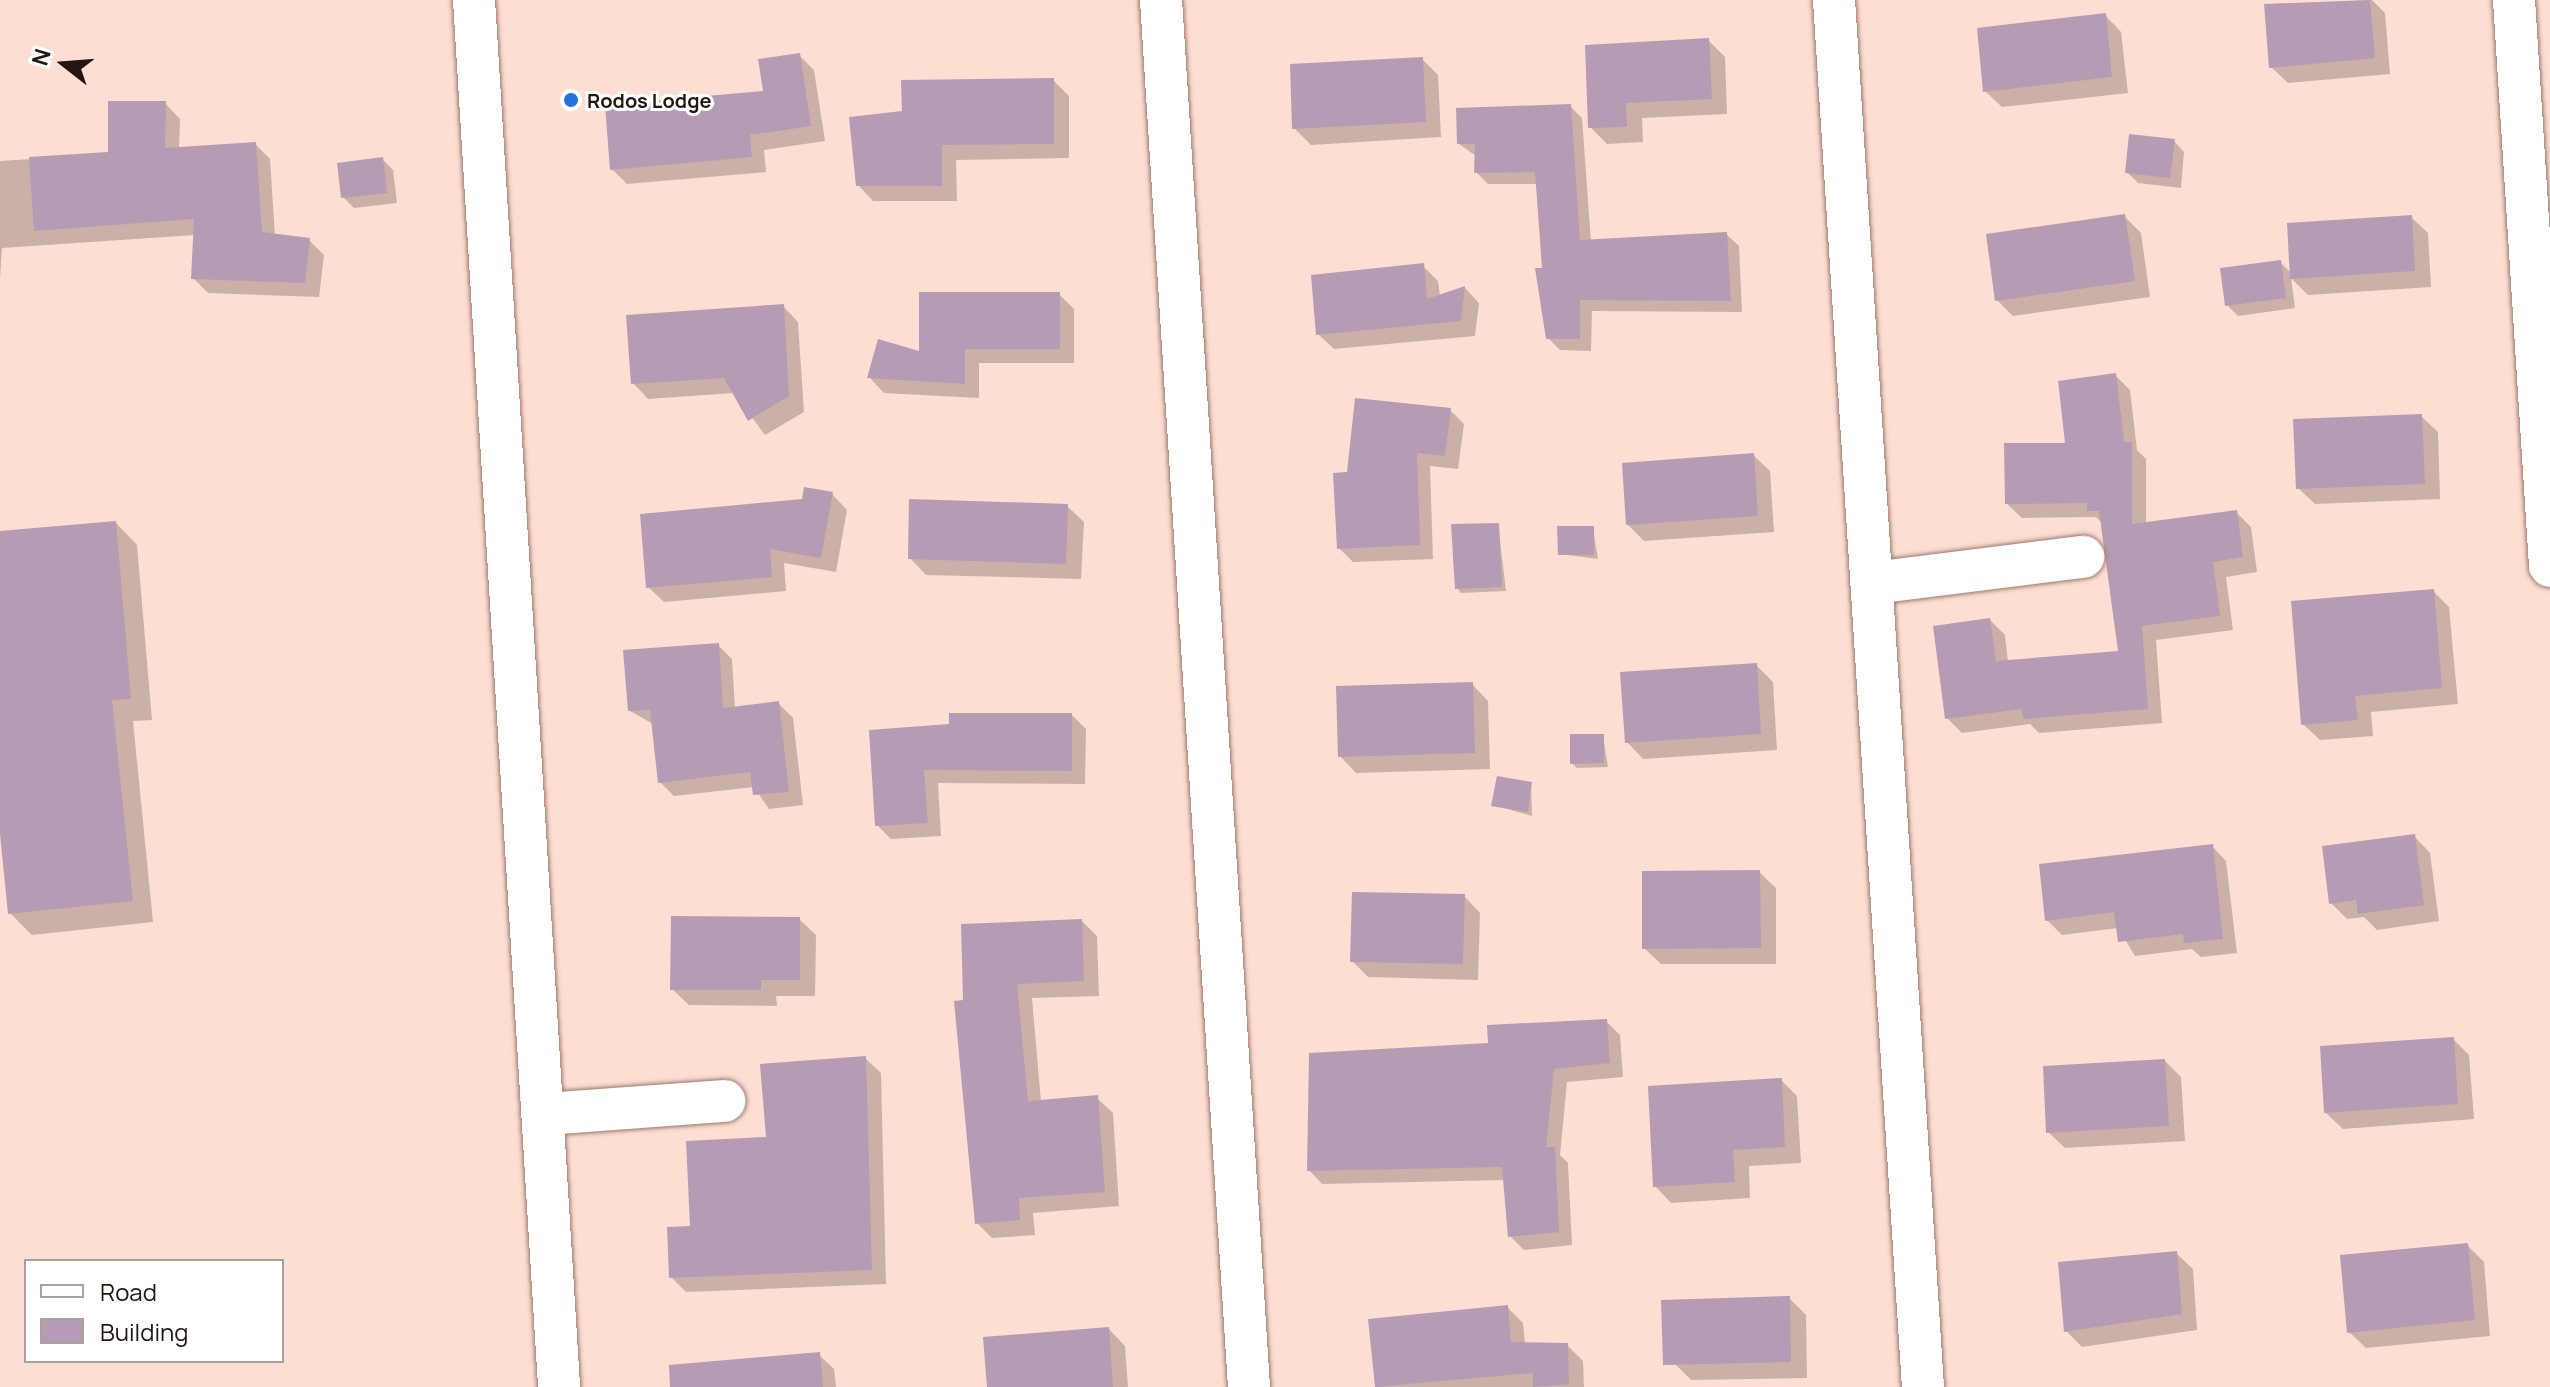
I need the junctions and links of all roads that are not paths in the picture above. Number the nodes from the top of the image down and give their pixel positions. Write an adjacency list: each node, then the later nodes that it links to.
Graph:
1 (474, 0): 9 (street)
2 (1161, 0): 11 (street)
3 (1834, 0): 7 (street)
4 (2514, 0): 6 (street)
5 (2083, 557): 7 (street)
6 (2550, 566)
7 (1873, 583): 12 (street)
8 (725, 1101): 9 (street)
9 (546, 1114): 10 (street)
10 (559, 1387)
11 (1249, 1387)
12 (1923, 1387)

